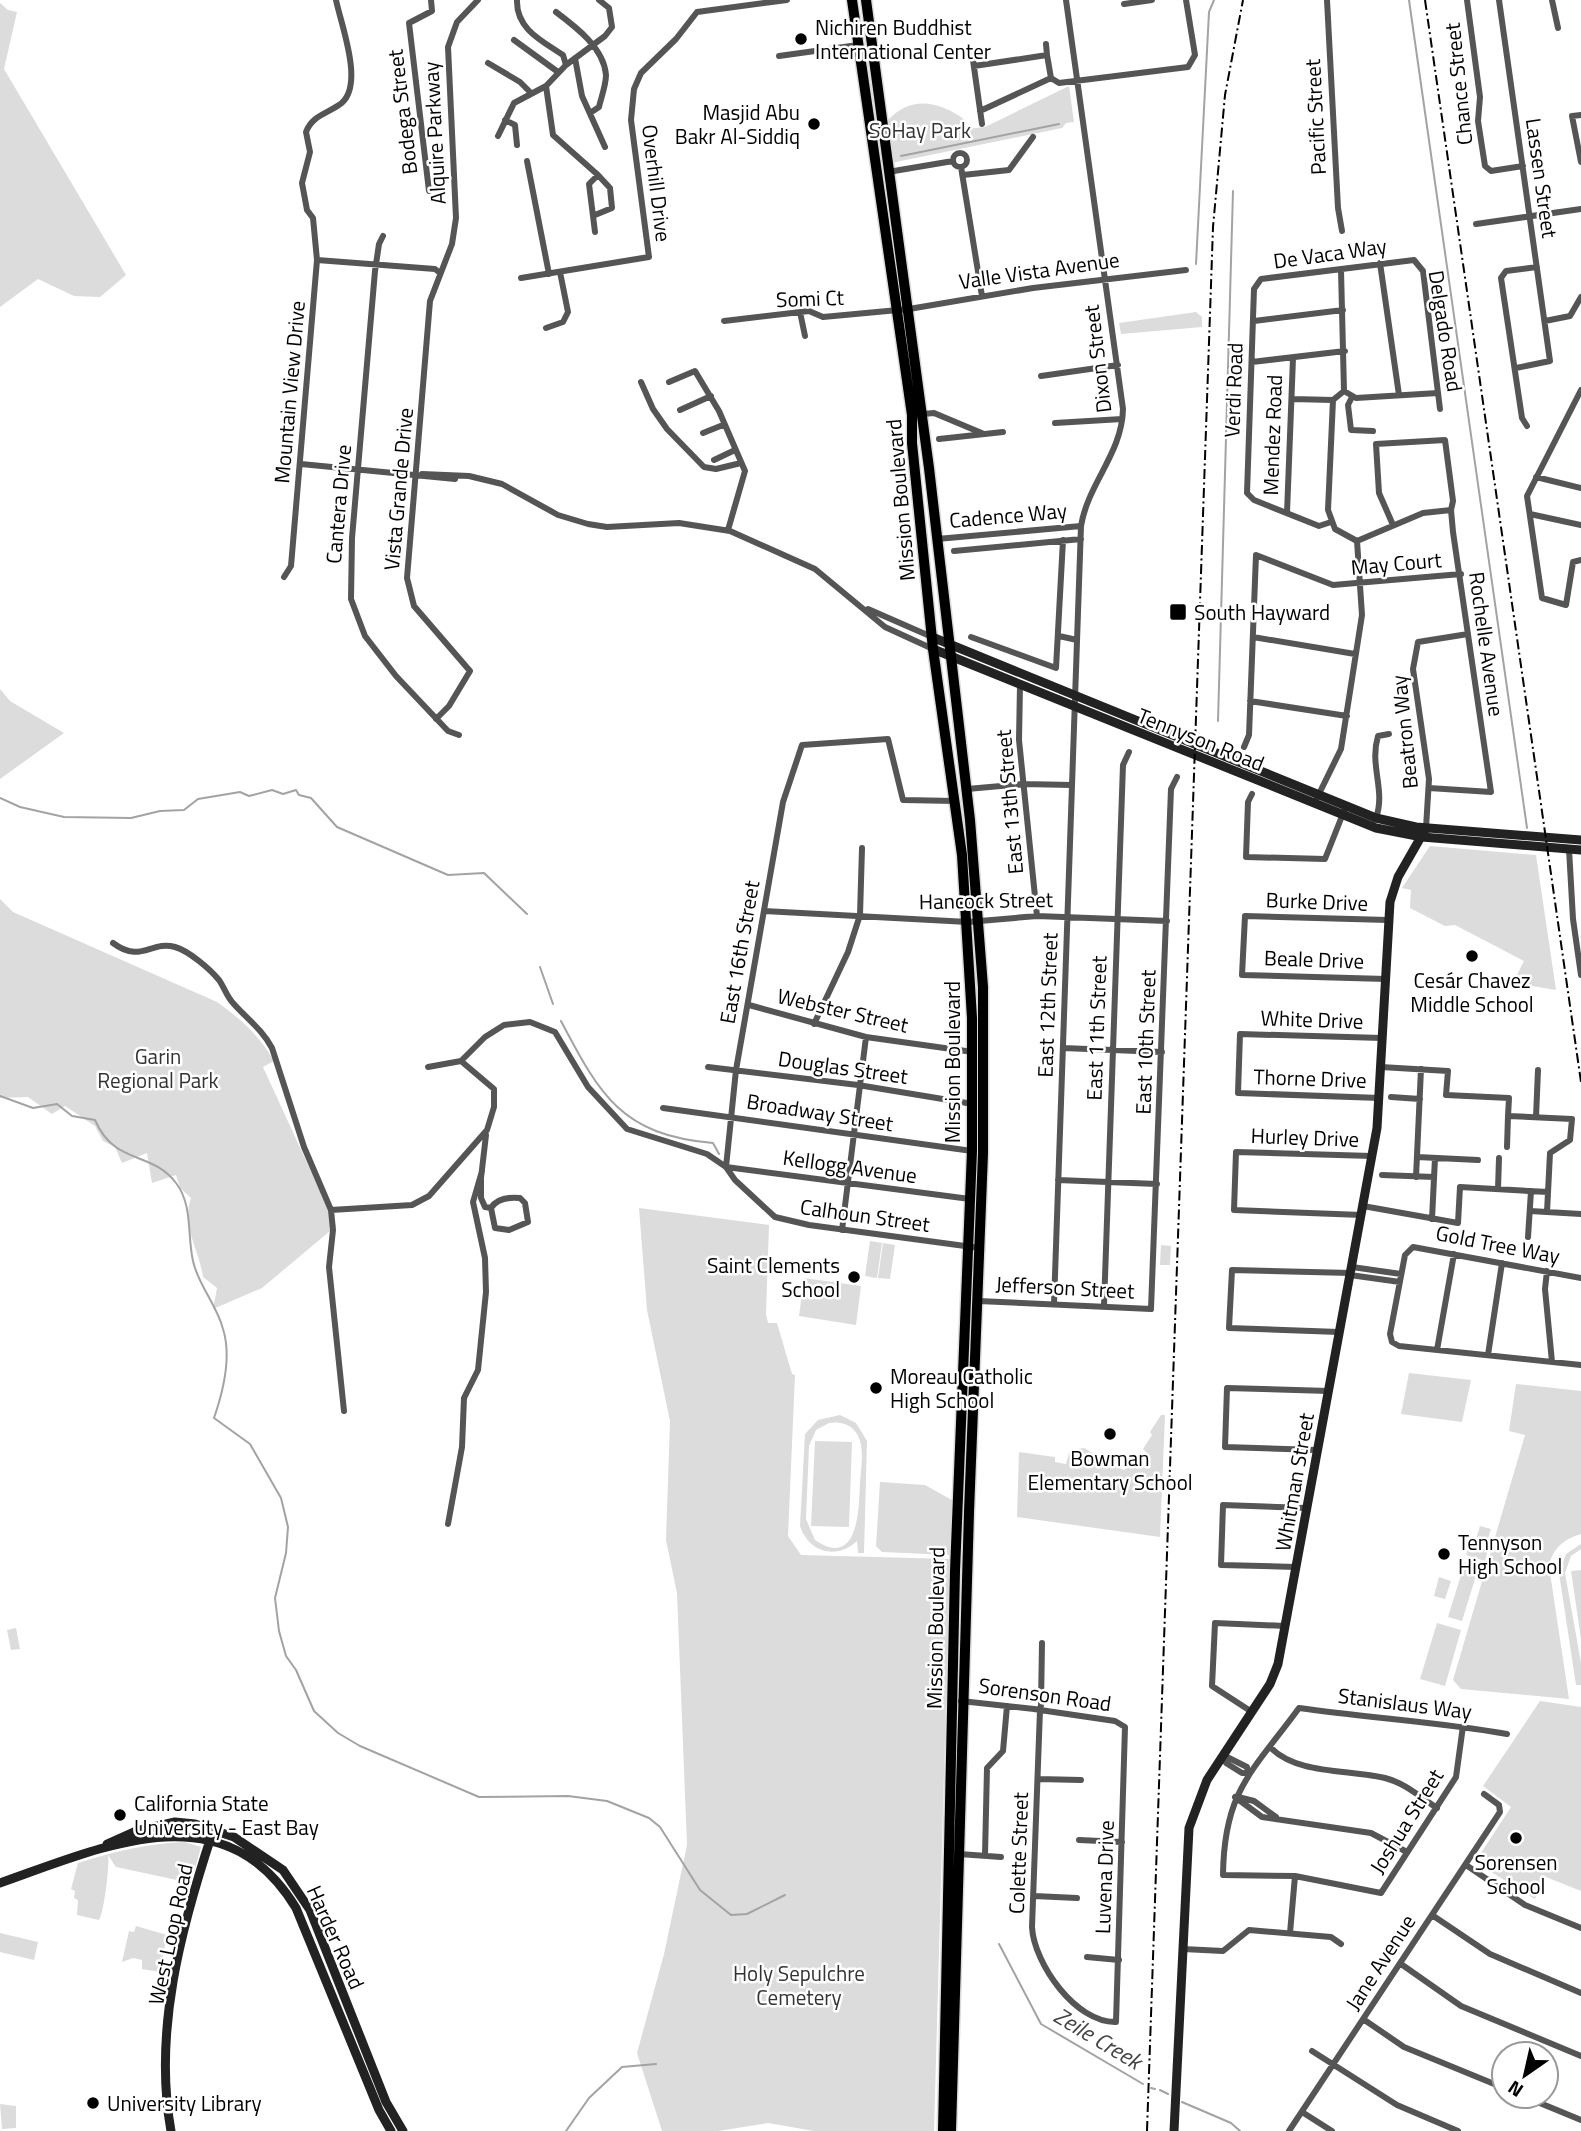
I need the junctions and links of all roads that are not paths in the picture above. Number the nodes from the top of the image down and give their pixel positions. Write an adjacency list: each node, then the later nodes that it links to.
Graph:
1 (335, 0): 61 (street, Mountain View Drive)
2 (431, 0): 53 (street, Bodega Street)
3 (478, 0): 69 (street, Alquire Parkway)
4 (517, 0): 30 (street)
5 (599, 0): 23 (street)
6 (787, 0): 16 (street, Overhill Drive)
7 (852, 0): 24 (main road, Mission Boulevard)
8 (866, 0): 51 (main road, Mission Boulevard)
9 (1066, 0): 34 (street, Dixon Street)
10 (1150, 0): 18 (street)
11 (1186, 0): 34 (street)
12 (1327, 0): 58 (street, Pacific Street)
13 (1476, 0): 17 (street)
14 (1499, 0): 49 (street, Lassen Street)
15 (1552, 0): 20 (street)
16 (776, 1): 68 (street, Overhill Drive)
17 (1467, 1): 49 (street, Chance Street)
18 (1124, 4)
19 (555, 12): 23 (street)
20 (1558, 28)
21 (514, 40): 32 (street)
22 (1046, 44): 26 (street)
23 (593, 45): 28 (street); 38 (street)
24 (858, 46): 27 (street); 78 (main road, Mission Boulevard)
25 (972, 53): 31 (street)
26 (1047, 55): 31 (street); 33 (street)
27 (779, 56)
28 (575, 58): 30 (street); 38 (street)
29 (488, 63): 36 (street)
30 (565, 65): 32 (street)
31 (974, 66): 37 (street)
32 (558, 72): 35 (street)
33 (1051, 78): 34 (street); 37 (street)
34 (1076, 80): 72 (street, Dixon Street)
35 (546, 86): 36 (street); 52 (street)
36 (530, 92): 40 (street)
37 (981, 111): 41 (street)
38 (590, 113): 45 (street)
39 (1581, 115): 48 (street)
40 (505, 120): 42 (street); 44 (street)
41 (982, 124)
42 (498, 136)
43 (1033, 137): 50 (street)
44 (517, 145)
45 (605, 147)
46 (527, 161): 70 (street)
47 (953, 161): 50 (street); 50 (street); 51 (street)
48 (1581, 162)
49 (1523, 166): 56 (street, Lassen Street)
50 (962, 171): 74 (street)
51 (888, 172): 76 (main road, Mission Boulevard)
52 (598, 175): 55 (street); 55 (street)
53 (429, 191)
54 (1581, 209): 56 (street)
55 (595, 215): 59 (street)
56 (1531, 218): 57 (street); 65 (street, Lassen Street)
57 (1476, 225)
58 (1342, 231)
59 (595, 232)
60 (383, 236): 64 (street, Cantera Drive)
61 (317, 260): 64 (street); 116 (street, Mountain View Drive)
62 (1414, 260): 63 (street, De Vaca Way); 95 (street, Delgado Road)
63 (1380, 263): 67 (street, De Vaca Way); 96 (street)
64 (376, 264): 69 (street); 117 (street, Cantera Drive)
65 (1537, 267): 82 (street, Lassen Street); 89 (street)
66 (1186, 270): 72 (street, Valle Vista Avenue)
67 (1341, 270): 73 (street, De Vaca Way); 77 (street)
68 (560, 272): 70 (street, Overhill Drive); 83 (street)
69 (440, 273): 118 (street, Vista Grande Drive)
70 (549, 274): 71 (street, Overhill Drive)
71 (521, 278)
72 (1105, 278): 74 (street, Valle Vista Avenue); 88 (street, Dixon Street)
73 (1254, 289): 81 (street, Verdi Road)
74 (982, 296): 76 (street, Valle Vista Avenue)
75 (1581, 297): 82 (street)
76 (909, 309): 78 (street, Valle Vista Avenue); 103 (main road, Mission Boulevard)
77 (1343, 310): 81 (street); 85 (street)
78 (897, 311): 79 (street, Somi Ct); 140 (main road, Mission Boulevard)
79 (800, 312): 80 (street, Somi Ct); 84 (street)
80 (724, 321)
81 (1254, 321): 87 (street, Verdi Road)
82 (1545, 321): 89 (street, Lassen Street)
83 (546, 328)
84 (805, 335)
85 (1345, 351): 86 (street); 94 (street)
86 (1293, 358): 87 (street); 99 (street, Mendez Road)
87 (1252, 362): 122 (street, Verdi Road)
88 (1118, 365): 90 (street); 104 (street, Dixon Street)
89 (1516, 368): 107 (street)
90 (1041, 376)
91 (641, 382): 115 (street)
92 (669, 382): 97 (street)
93 (1581, 390): 119 (street)
94 (1344, 391): 98 (street); 100 (street)
95 (1438, 393): 96 (street); 101 (street, Delgado Road)
96 (1399, 395): 98 (street)
97 (711, 396): 102 (street); 106 (street)
98 (1352, 397): 108 (street)
99 (1292, 399): 100 (street); 122 (street, Mendez Road)
100 (1333, 400): 124 (street)
101 (1440, 409)
102 (680, 410)
103 (923, 414): 111 (street); 129 (main road, Mission Boulevard)
104 (1122, 419): 105 (street); 126 (street, Dixon Street)
105 (1055, 423)
106 (723, 425): 110 (street); 113 (street)
107 (1527, 426)
108 (1373, 431)
109 (1003, 432): 111 (street)
110 (703, 433)
111 (984, 434): 112 (street)
112 (939, 439)
113 (736, 450): 114 (street); 115 (street)
114 (714, 460)
115 (741, 463): 128 (street)
116 (301, 464): 117 (street, Tennyson Road); 136 (street, Mountain View Drive)
117 (358, 468): 118 (street, Tennyson Road); 154 (street, Cantera Drive)
118 (419, 474): 128 (street, Tennyson Road); 154 (street, Vista Grande Drive)
119 (1536, 477): 120 (street); 123 (street)
120 (1581, 488)
121 (1451, 510): 125 (street); 125 (street, Rochelle Avenue); 135 (street, Rochelle Avenue)
122 (1287, 513): 124 (street)
123 (1530, 514): 127 (street); 134 (street)
124 (1331, 522): 132 (street)
125 (1393, 525): 132 (street)
126 (1081, 526): 129 (street, Cadence Way); 130 (street, Dixon Street)
127 (1581, 526)
128 (728, 530): 138 (street, Tennyson Road)
129 (937, 539): 147 (main road, Mission Boulevard)
130 (1081, 539): 131 (street); 144 (street, Dixon Street)
131 (1062, 540): 133 (street); 143 (street)
132 (1357, 541): 137 (street)
133 (954, 551)
134 (1577, 561)
135 (1461, 574): 137 (street, May Court); 139 (street, Rochelle Avenue)
136 (284, 577)
137 (1361, 584): 142 (street, May Court); 148 (street)
138 (860, 604): 140 (street, Tennyson Road); 145 (street, Tennyson Road)
139 (1468, 634): 162 (street, Beatron Way); 162 (street, Rochelle Avenue)
140 (932, 637): 145 (main road, Mission Boulevard); 147 (street, Tennyson Road)
141 (971, 637): 146 (street)
142 (1253, 637): 148 (street); 151 (street)
143 (1058, 638): 144 (street); 146 (street)
144 (1077, 640): 152 (street, Dixon Street)
145 (933, 649): 147 (street, Tennyson Road); 166 (main road, Mission Boulevard)
146 (1002, 649): 149 (street)
147 (950, 652): 149 (street, Tennyson Road); 150 (street, Tennyson Road); 163 (main road, Mission Boulevard)
148 (1355, 654): 153 (street)
149 (995, 664): 152 (street, Tennyson Road)
150 (1020, 685): 152 (street, Tennyson Road); 160 (street, East 13th Street)
151 (1250, 701): 153 (street); 157 (street)
152 (1076, 702): 161 (street, East 12th Street); 165 (street, Tennyson Road)
153 (1347, 716): 165 (street)
154 (436, 719): 156 (street, Cantera Drive)
155 (1389, 734): 168 (street)
156 (459, 735)
157 (1244, 747)
158 (1129, 752): 179 (street, East 11th Street)
159 (1177, 777): 182 (street, East 10th Street)
160 (1023, 784): 161 (street); 163 (street); 177 (street, East 13th Street)
161 (1072, 785): 178 (street, East 12th Street)
162 (1429, 788): 169 (street, Beatron Way)
163 (967, 789): 180 (main road, Mission Boulevard)
164 (1252, 794): 167 (street)
165 (1317, 799): 167 (street, Tennyson Road)
166 (955, 801): 175 (street, East 16th Street); 183 (main road, Mission Boulevard)
167 (1344, 811): 168 (street, Tennyson Road); 169 (street, Tennyson Road)
168 (1376, 818): 169 (street, Tennyson Road)
169 (1424, 832): 171 (street, Tennyson Road); 181 (street, Whitman Street)
170 (1581, 840): 171 (street)
171 (1546, 843): 173 (street)
172 (862, 848): 176 (street)
173 (1569, 849): 174 (street); 186 (street)
174 (1581, 850)
175 (764, 911): 176 (street, Hancock Street); 188 (street, East 16th Street)
176 (859, 915): 183 (street, Hancock Street); 189 (street)
177 (1037, 916): 178 (street, Hancock Street); 180 (street, Hancock Street)
178 (1068, 917): 179 (street, Hancock Street); 192 (street, East 12th Street)
179 (1117, 919): 182 (street, Hancock Street); 193 (street, East 11th Street)
180 (979, 920): 183 (street, Hancock Street); 245 (main road, Mission Boulevard)
181 (1388, 920): 185 (street, Burke Drive); 187 (street, Whitman Street)
182 (1167, 921): 195 (street, East 10th Street)
183 (968, 922): 194 (main road, Mission Boulevard)
184 (113, 943): 236 (street)
185 (1242, 975): 187 (street, Beale Drive)
186 (1581, 975)
187 (1385, 979): 191 (street, Whitman Street)
188 (749, 1005): 189 (street, Webster Street); 201 (street, East 16th Street)
189 (814, 1024): 190 (street, Webster Street)
190 (866, 1037): 194 (street, Webster Street); 203 (street)
191 (1382, 1038): 199 (street, Whitman Street); 204 (street, White Drive)
192 (1063, 1048): 193 (street); 227 (street, East 12th Street)
193 (1113, 1050): 195 (street); 228 (street, East 11th Street)
194 (973, 1052): 208 (main road, Mission Boulevard)
195 (1162, 1052): 230 (street, East 10th Street)
196 (461, 1061): 197 (street); 213 (street); 222 (street, Calhoun Street)
197 (428, 1067)
198 (708, 1067): 201 (street, Douglas Street)
199 (1381, 1067): 200 (street); 206 (street, Whitman Street)
200 (1421, 1069): 207 (street); 211 (street)
201 (736, 1070): 203 (street, Douglas Street); 210 (street, East 16th Street)
202 (1538, 1070): 212 (street)
203 (858, 1085): 208 (street, Douglas Street); 214 (street)
204 (1238, 1093): 206 (street, Thorne Drive)
205 (1391, 1097): 207 (street)
206 (1380, 1098): 217 (street, Whitman Street)
207 (1420, 1099): 218 (street)
208 (973, 1104): 216 (main road, Mission Boulevard)
209 (663, 1108): 210 (street, Broadway Street)
210 (732, 1116): 214 (street, Broadway Street); 222 (street, East 16th Street)
211 (1508, 1116): 212 (street); 215 (street)
212 (1536, 1118): 233 (street)
213 (487, 1130): 223 (street); 236 (street)
214 (852, 1136): 216 (street, Broadway Street); 229 (street)
215 (1507, 1147)
216 (972, 1151): 234 (main road, Mission Boulevard)
217 (1373, 1156): 237 (street, Whitman Street); 237 (street, Hurley Drive)
218 (1417, 1157): 219 (street); 225 (street)
219 (1435, 1157): 221 (street); 226 (street)
220 (1499, 1158): 231 (street)
221 (1478, 1160)
222 (726, 1167): 229 (street, Kellogg Avenue); 242 (street, Calhoun Street)
223 (482, 1171): 235 (street); 269 (street)
224 (1382, 1175): 225 (street)
225 (1416, 1177): 226 (street)
226 (1434, 1177): 241 (street)
227 (1058, 1180): 228 (street); 254 (street, East 12th Street)
228 (1108, 1182): 230 (street); 255 (street, East 11th Street)
229 (847, 1183): 234 (street, Kellogg Avenue); 242 (street)
230 (1157, 1184): 256 (street, East 10th Street)
231 (1498, 1189): 232 (street); 241 (street)
232 (1531, 1191): 233 (street); 238 (street)
233 (1548, 1192): 239 (street)
234 (970, 1199): 244 (main road, Mission Boulevard)
235 (491, 1208): 235 (street)
236 (331, 1210): 265 (street)
237 (1362, 1211): 241 (street); 249 (street, Whitman Street)
238 (1530, 1211): 239 (street); 243 (street)
239 (1547, 1212): 240 (street)
240 (1581, 1214)
241 (1432, 1219)
242 (842, 1230): 244 (street, Calhoun Street)
243 (1528, 1237)
244 (968, 1247): 245 (street, Calhoun Street); 258 (main road, Mission Boulevard)
245 (980, 1248): 253 (main road, Mission Boulevard)
246 (1454, 1254): 247 (street, Gold Tree Way); 250 (street, Gold Tree Way); 260 (street)
247 (1502, 1263): 248 (street, Gold Tree Way); 261 (street)
248 (1547, 1271): 251 (street, Gold Tree Way); 262 (street)
249 (1351, 1272): 250 (street); 252 (street); 257 (street, Whitman Street); 257 (street)
250 (1401, 1274): 252 (street)
251 (1581, 1278)
252 (1400, 1282): 260 (street)
253 (978, 1301): 254 (street, Jefferson Street); 259 (main road, Mission Boulevard)
254 (1054, 1304): 255 (street, Jefferson Street)
255 (1104, 1306): 256 (street, Jefferson Street)
256 (1151, 1309)
257 (1339, 1332): 264 (street, Whitman Street)
258 (964, 1344): 259 (main road); 268 (main road, Mission Boulevard)
259 (976, 1345): 270 (main road, Mission Boulevard)
260 (1437, 1350): 261 (street)
261 (1488, 1355): 262 (street)
262 (1552, 1362): 263 (street)
263 (1581, 1365)
264 (1329, 1391): 266 (street, Whitman Street); 266 (street)
265 (344, 1411)
266 (1317, 1450): 267 (street, Whitman Street)
267 (1307, 1508): 271 (street, Whitman Street); 271 (street)
268 (957, 1512): 270 (main road); 274 (main road, Mission Boulevard)
269 (448, 1524)
270 (968, 1542): 275 (main road, Mission Boulevard)
271 (1296, 1567): 272 (street, Whitman Street)
272 (1285, 1626): 278 (street, Whitman Street); 278 (street)
273 (1042, 1643): 277 (street, Colette Street)
274 (952, 1700): 275 (street, Sorenson Road); 312 (main road, Mission Boulevard)
275 (964, 1701): 276 (street, Sorenson Road); 296 (main road, Mission Boulevard)
276 (1007, 1706): 277 (street, Sorenson Road); 297 (street)
277 (1040, 1710): 280 (street, Sorenson Road); 285 (street, Colette Street)
278 (1252, 1712): 283 (street, Whitman Street)
279 (1463, 1726): 281 (street, Stanislaus Way); 282 (street, Stanislaus Way); 289 (street, Joshua Street)
280 (1126, 1732): 293 (street, Luvena Drive)
281 (1507, 1734)
282 (1270, 1748): 284 (street); 289 (street)
283 (1223, 1755): 284 (street); 308 (street, Whitman Street)
284 (1248, 1773): 288 (street)
285 (1038, 1779): 286 (street); 302 (street, Colette Street)
286 (1081, 1780)
287 (1484, 1794): 299 (street, Jane Avenue)
288 (1235, 1797): 295 (street); 300 (street)
289 (1437, 1808): 295 (street, Joshua Street)
290 (214, 1829): 291 (street, West Loop Road); 294 (street, Harder Road); 326 (street, Harder Road)
291 (210, 1839): 294 (street, Harder Road); 324 (street, West Loop Road); 325 (street, Harder Road)
292 (1079, 1840): 293 (street)
293 (1122, 1842): 310 (street, Luvena Drive)
294 (95, 1851): 301 (street, Harder Road)
295 (1407, 1852): 300 (street, Joshua Street)
296 (960, 1854): 297 (street); 314 (main road, Mission Boulevard)
297 (985, 1855): 298 (street)
298 (1002, 1857)
299 (1466, 1865): 304 (street, Jane Avenue); 305 (street)
300 (1295, 1876): 306 (street)
301 (0, 1883)
302 (1034, 1896): 303 (street); 316 (street, Colette Street)
303 (1077, 1898)
304 (1432, 1915): 311 (street, Jane Avenue); 313 (street)
305 (1581, 1927)
306 (1290, 1933): 307 (street); 308 (street)
307 (1341, 1944)
308 (1182, 1949): 329 (street, Whitman Street)
309 (1087, 1958): 310 (street)
310 (1119, 1960): 316 (street, Luvena Drive)
311 (1401, 1964): 315 (street, Jane Avenue); 318 (street)
312 (947, 1977): 314 (main road); 327 (main road, Mission Boulevard)
313 (1581, 1993)
314 (955, 2012): 328 (main road, Mission Boulevard)
315 (1363, 2019): 319 (street, Jane Avenue); 320 (street)
316 (1116, 2022)
317 (1312, 2052): 319 (street)
318 (1581, 2056)
319 (1332, 2066): 322 (street, Jane Avenue); 332 (street)
320 (1490, 2082)
321 (1557, 2110): 323 (street)
322 (1301, 2112): 330 (street, Jane Avenue); 331 (street)
323 (1581, 2120)
324 (171, 2131)
325 (391, 2131)
326 (404, 2131)
327 (943, 2131)
328 (951, 2131)
329 (1174, 2131)
330 (1289, 2131)
331 (1332, 2131)
332 (1458, 2131)

